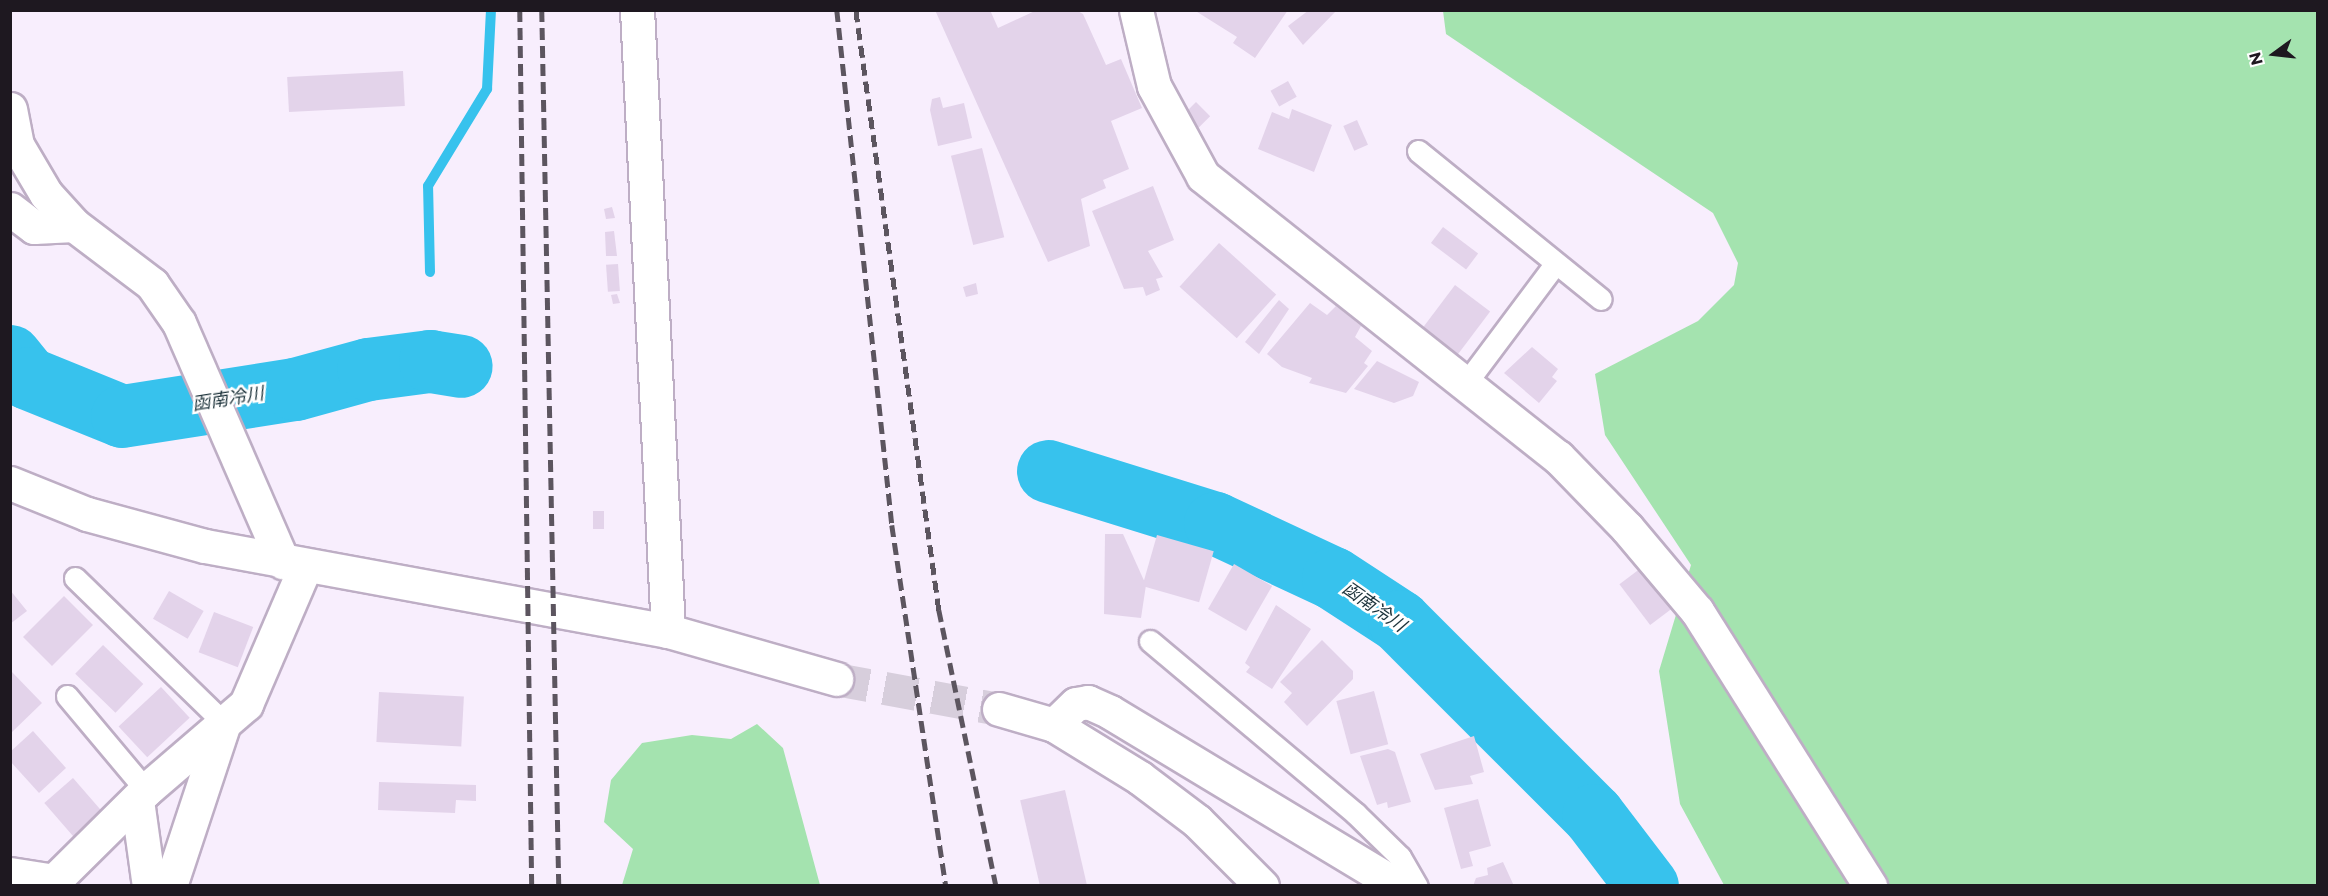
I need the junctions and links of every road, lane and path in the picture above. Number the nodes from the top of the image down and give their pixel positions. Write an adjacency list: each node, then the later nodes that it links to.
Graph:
1 (637, 10): 13 (street)
2 (1136, 10): 9 (street)
3 (10, 109): 6 (street)
4 (1418, 151): 7 (lane)
5 (10, 209): 6 (street)
6 (74, 225): 11 (street)
7 (1555, 264): 8 (lane); 9 (lane)
8 (1601, 299)
9 (1466, 383): 27 (street)
10 (10, 483): 11 (street)
11 (294, 564): 13 (street); 18 (street)
12 (75, 578): 18 (lane)
13 (668, 631): 15 (street)
14 (1150, 640): 26 (lane)
15 (836, 679)
16 (67, 696): 20 (lane)
17 (999, 709): 19 (street)
18 (224, 723): 20 (street); 23 (street)
19 (1054, 725): 24 (street); 25 (street)
20 (142, 795): 21 (street); 22 (street)
21 (12, 872)
22 (149, 885)
23 (170, 885)
24 (1262, 885)
25 (1398, 885)
26 (1417, 885)
27 (1870, 885)

